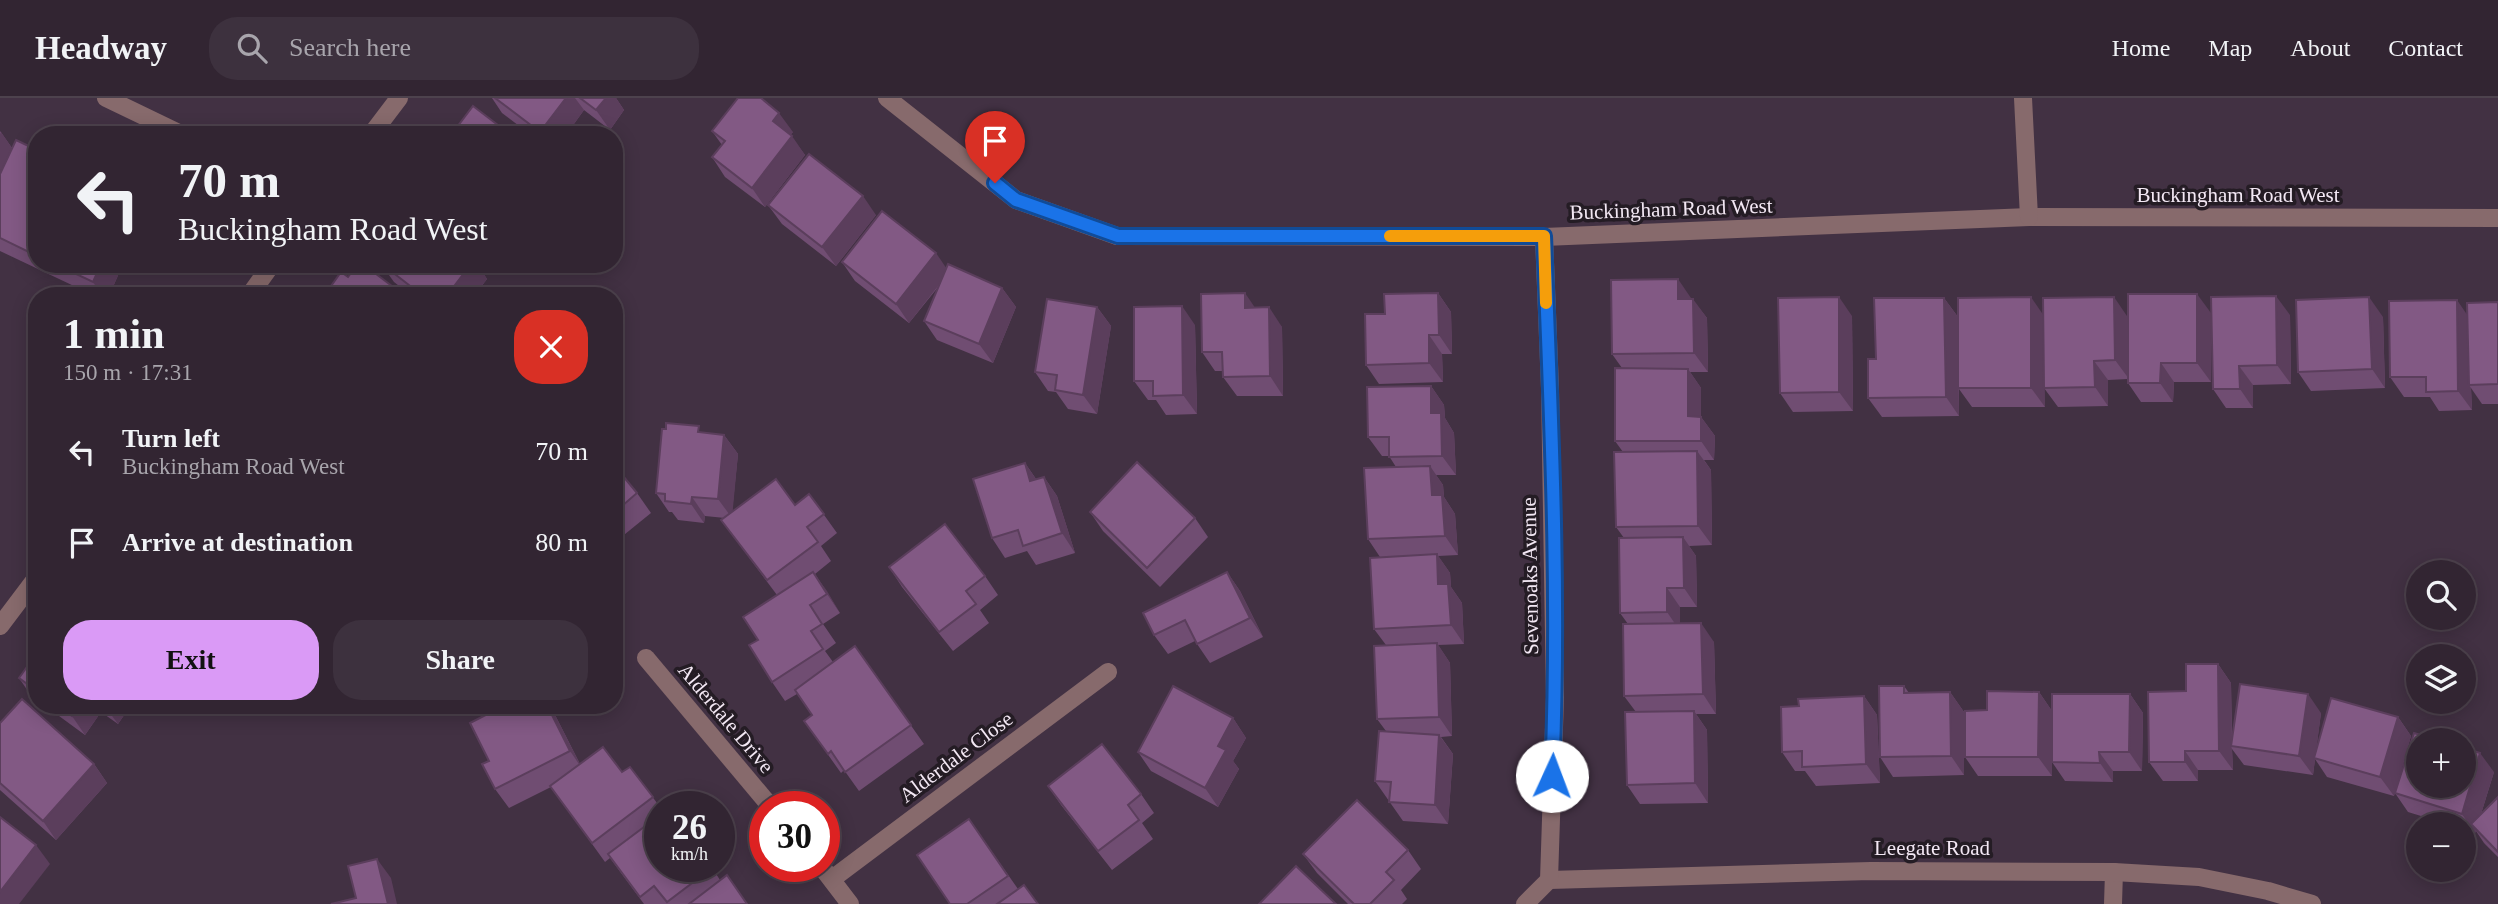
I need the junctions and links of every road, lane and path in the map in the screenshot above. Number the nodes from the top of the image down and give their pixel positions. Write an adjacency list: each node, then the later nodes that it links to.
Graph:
1 (106, 98): 5 (street)
2 (399, 98): 6 (street)
3 (887, 98): 9 (street, Buckingham Road West)
4 (2023, 98): 7 (street)
5 (164, 126)
6 (378, 126)
7 (2029, 217): 8 (street, Buckingham Road West); 9 (street, Buckingham Road West)
8 (2498, 218)
9 (1544, 236): 17 (street, Sevenoaks Avenue)
10 (28, 589): 11 (street)
11 (0, 626)
12 (646, 658): 14 (street, Alderdale Drive)
13 (1108, 672): 15 (street, Alderdale Close)
14 (758, 791)
15 (840, 864)
16 (2114, 872): 17 (street, Leegate Road); 21 (street); 22 (street, Leegate Road)
17 (1549, 880): 20 (street)
18 (834, 882): 19 (street)
19 (850, 904)
20 (1525, 904)
21 (2113, 904)
22 (2312, 904)

